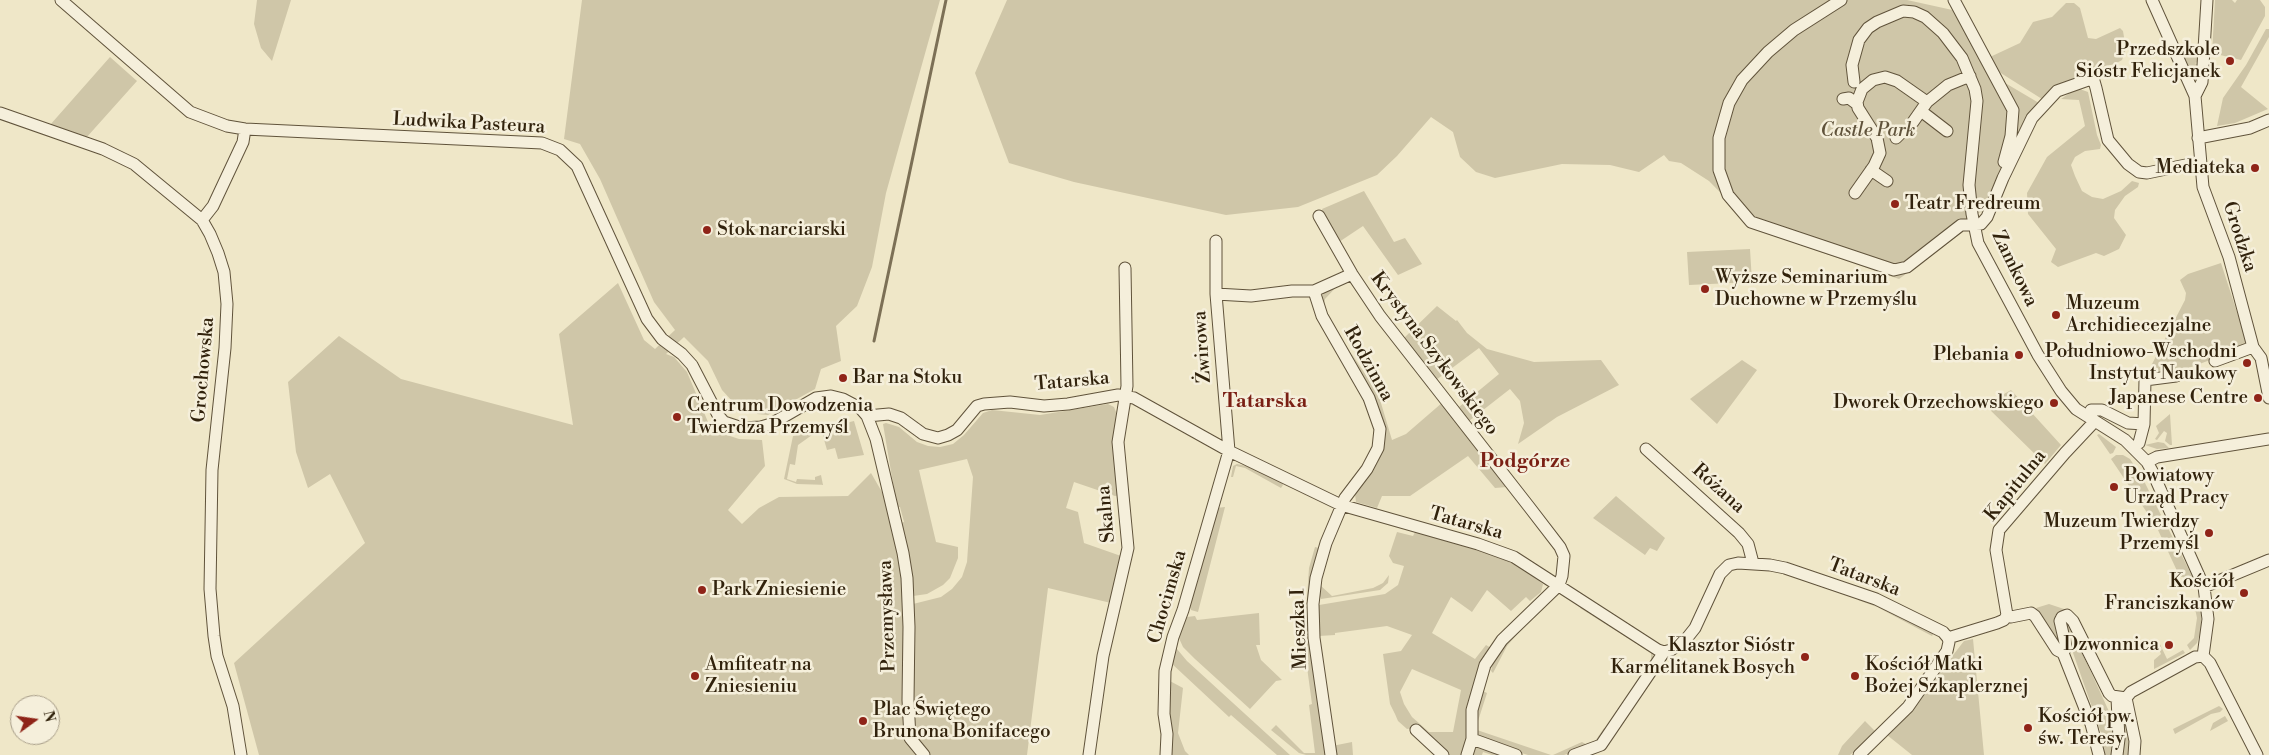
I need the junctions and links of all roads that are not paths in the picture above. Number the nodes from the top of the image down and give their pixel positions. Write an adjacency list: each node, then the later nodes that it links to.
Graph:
1 (61, 0): 14 (street, Ludwika Pasteura)
2 (1841, 0): 24 (street)
3 (1954, 0): 19 (street)
4 (2152, 0): 8 (street, Grodzka)
5 (2207, 0): 8 (street)
6 (1970, 76): 7 (street, Zamkowa); 10 (street); 24 (street, Zamkowa)
7 (1856, 89): 9 (street); 10 (street); 18 (street)
8 (2194, 96): 16 (street, Grodzka)
9 (1843, 99)
10 (1924, 106): 13 (street); 15 (street)
11 (0, 114): 23 (street, Grochowska)
12 (2269, 120): 16 (street)
13 (1913, 122)
14 (245, 129): 23 (street); 36 (street, Ludwika Pasteura)
15 (1947, 131)
16 (2198, 138): 17 (street, Grodzka)
17 (2200, 162): 19 (street); 30 (street, Grodzka)
18 (1871, 170): 20 (street); 21 (street)
19 (2003, 178): 24 (street)
20 (1887, 181)
21 (1855, 193)
22 (1319, 216): 27 (street, Krystyna Szykowskiego)
23 (202, 220): 57 (street, Grochowska)
24 (1974, 226): 37 (street, Zamkowa)
25 (1216, 241): 29 (street, Żwirowa)
26 (1125, 268): 33 (street, Skalna)
27 (1352, 274): 28 (street); 47 (street, Krystyna Szykowskiego)
28 (1314, 291): 29 (street); 44 (street, Rodzinna)
29 (1216, 294): 42 (street, Żwirowa)
30 (2253, 347): 31 (street); 34 (street, Grodzka)
31 (2215, 361)
32 (2176, 376): 38 (street)
33 (1124, 396): 36 (street, Tatarska); 42 (street, Tatarska); 59 (street, Skalna)
34 (2269, 398)
35 (2091, 410): 38 (street)
36 (867, 416): 58 (street, Przemysława)
37 (2095, 421): 43 (street, Zamkowa); 49 (street, Kapitulna)
38 (2144, 424): 40 (street)
39 (2269, 440): 43 (street)
40 (2139, 443)
41 (1646, 449): 46 (street, Różana)
42 (1228, 451): 44 (street, Tatarska); 60 (street, Chocimska)
43 (2146, 462): 48 (street, Zamkowa)
44 (1341, 505): 47 (street, Tatarska); 61 (street, Mieszka I)
45 (2269, 560): 48 (street)
46 (1753, 564): 50 (street, Tatarska); 51 (street, Tatarska)
47 (1559, 584): 51 (street, Tatarska); 56 (street)
48 (2204, 587): 53 (street, Zamkowa)
49 (2007, 614): 50 (street); 52 (street)
50 (1948, 638): 66 (street)
51 (1664, 652): 65 (street)
52 (2064, 653): 54 (street); 67 (street)
53 (2203, 656): 54 (street); 70 (street)
54 (2121, 698): 68 (street); 69 (street)
55 (1416, 730): 62 (street)
56 (1472, 739): 63 (street); 64 (street)
57 (241, 755)
58 (924, 755)
59 (1089, 755)
60 (1166, 755)
61 (1331, 755)
62 (1443, 755)
63 (1467, 755)
64 (1516, 755)
65 (1574, 755)
66 (1859, 755)
67 (2098, 755)
68 (2117, 755)
69 (2134, 755)
70 (2257, 755)

